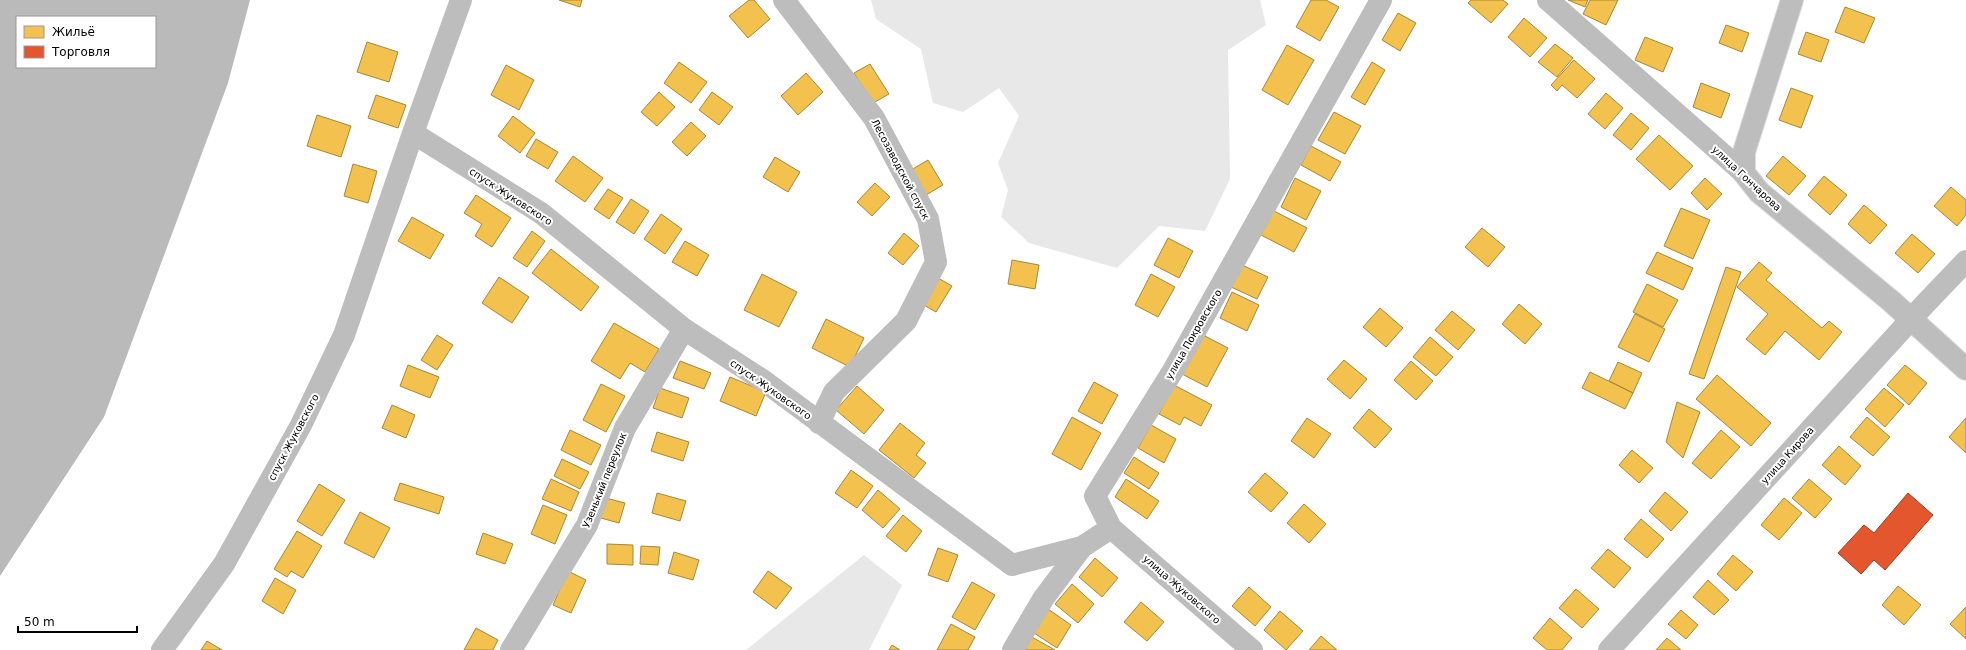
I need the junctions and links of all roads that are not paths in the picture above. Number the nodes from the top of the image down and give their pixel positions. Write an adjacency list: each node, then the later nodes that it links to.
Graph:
1 (462, 0): 6 (street)
2 (784, 0): 12 (street, Лесозаводской спуск)
3 (1381, 0): 13 (street, улица Покровского)
4 (1548, 0): 7 (street, улица Гончарова)
5 (1792, 0): 7 (street)
6 (413, 133): 10 (street, спуск Жуковского); 15 (street, спуск Жуковского)
7 (1744, 173): 9 (street, улица Гончарова)
8 (1966, 261): 9 (street, улица Кирова)
9 (1911, 319): 11 (street, улица Гончарова); 19 (street, улица Кирова)
10 (684, 329): 12 (street, спуск Жуковского); 16 (street, Узенький переулок)
11 (1966, 369)
12 (819, 423): 14 (street, спуск Жуковского)
13 (1111, 528): 14 (street); 18 (street, улица Жуковского)
14 (1082, 547): 17 (street)
15 (162, 650)
16 (511, 650)
17 (1012, 650)
18 (1252, 650)
19 (1609, 650)

